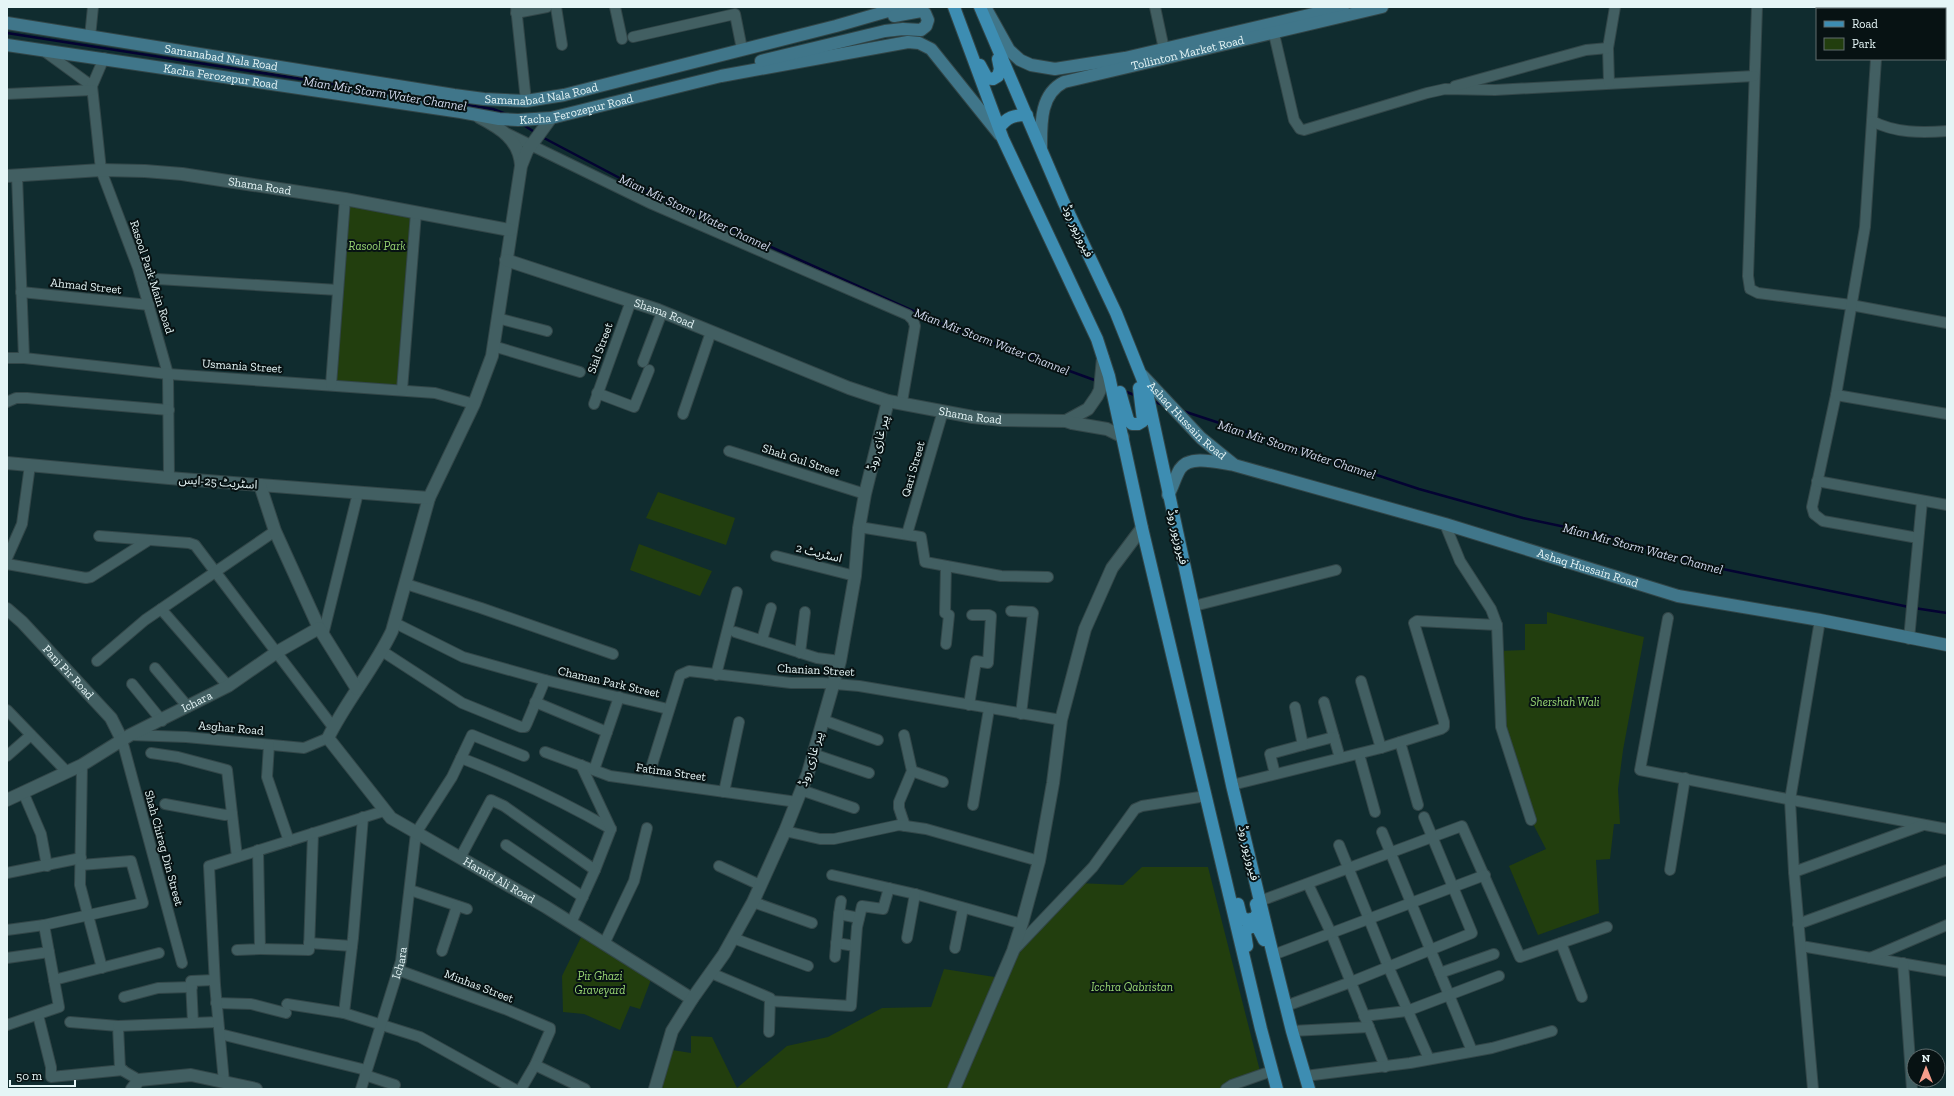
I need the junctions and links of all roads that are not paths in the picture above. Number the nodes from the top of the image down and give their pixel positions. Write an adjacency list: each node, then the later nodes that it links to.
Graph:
1 (92, 7): 19 (street)
2 (547, 7): 14 (street)
3 (556, 7): 24 (street)
4 (615, 7): 21 (street)
5 (902, 7): 16 (main road, Samanabad Nala Road)
6 (954, 7): 17 (main road)
7 (980, 7): 22 (main road, فیروزپور روڈ)
8 (984, 7): 31 (main road, Tollinton Market Road)
9 (1155, 7): 27 (street)
10 (1343, 7): 27 (main road, Tollinton Market Road)
11 (1382, 7): 18 (main road, Tollinton Market Road)
12 (1615, 7): 25 (street)
13 (1757, 7): 33 (street)
14 (516, 10): 38 (street, Kacha Ferozepur Road)
15 (9, 24): 19 (main road, Samanabad Nala Road); 23 (main road)
16 (836, 26): 26 (main road, Samanabad Nala Road); 32 (main road)
17 (963, 31): 22 (main road); 45 (main road)
18 (1274, 34): 31 (main road, Tollinton Market Road); 36 (street)
19 (90, 37): 38 (main road, Samanabad Nala Road)
20 (633, 37): 26 (street)
21 (622, 39)
22 (994, 40): 40 (main road, فیروزپور روڈ)
23 (7, 44): 28 (main road, Kacha Ferozepur Road)
24 (562, 45)
25 (1608, 48): 34 (street); 36 (street)
26 (742, 49): 38 (main road, Samanabad Nala Road)
27 (1164, 49): 31 (main road, Tollinton Market Road)
28 (44, 51): 29 (main road, Kacha Ferozepur Road); 35 (street)
29 (104, 58): 35 (street, Rasool Park Main Road); 39 (main road, Kacha Ferozepur Road)
30 (1876, 60): 42 (street)
31 (1126, 63): 47 (main road, Tollinton Market Road)
32 (721, 76): 41 (main road, Kacha Ferozepur Road); 45 (main road, Kacha Ferozepur Road)
33 (1754, 76): 34 (street); 60 (street)
34 (1609, 83): 36 (street)
35 (92, 88): 37 (street); 49 (street, Rasool Park Main Road)
36 (1445, 89)
37 (7, 94)
38 (526, 101)
39 (476, 115): 41 (main road, Kacha Ferozepur Road); 44 (street)
40 (1027, 115): 45 (main road); 47 (main road, فیروزپور روڈ)
41 (551, 118): 46 (street)
42 (1872, 121): 43 (street); 60 (street)
43 (1947, 130)
44 (505, 133): 46 (street); 48 (street)
45 (1001, 133): 66 (main road)
46 (530, 146): 48 (street); 81 (street)
47 (1041, 147): 68 (main road, فیروزپور روڈ)
48 (521, 166): 53 (street)
49 (101, 170): 50 (street, Shama Road); 51 (street, Shama Road); 55 (street, Rasool Park Main Road)
50 (12, 176): 57 (street)
51 (345, 199): 52 (street, Shama Road); 56 (street)
52 (416, 213): 53 (street, Shama Road); 75 (street)
53 (510, 230): 54 (street)
54 (506, 260): 58 (street, Shama Road); 62 (street)
55 (141, 278): 56 (street); 59 (street, Rasool Park Main Road)
56 (338, 290): 73 (street)
57 (21, 292): 59 (street, Ahmad Street); 70 (street)
58 (631, 301): 61 (street, Shama Road); 77 (street, Sial Street)
59 (149, 305): 72 (street, Rasool Park Main Road)
60 (1852, 305): 63 (street); 78 (street)
61 (662, 312): 65 (street, Shama Road); 77 (street)
62 (497, 318): 64 (street); 67 (street)
63 (1947, 320)
64 (548, 331)
65 (711, 332): 79 (street, Shama Road); 86 (street)
66 (1097, 339): 68 (main road); 76 (main road)
67 (494, 346): 71 (street); 82 (street)
68 (1135, 357): 74 (main road, فیروزپور روڈ)
69 (7, 358): 70 (street, Usmania Street)
70 (24, 358): 72 (street, Usmania Street)
71 (580, 372)
72 (168, 374): 73 (street, Usmania Street); 84 (street, Rasool Park Main Road)
73 (331, 385): 75 (street, Usmania Street)
74 (1149, 388): 93 (main road, Ashaq Hussain Road); 99 (main road, فیروزپور روڈ)
75 (402, 390): 82 (street, Usmania Street)
76 (1106, 390): 88 (street); 89 (main road)
77 (597, 393): 83 (street, Sial Street)
78 (1836, 395): 87 (street); 95 (street)
79 (888, 401): 81 (street, Shama Road); 98 (street, پیر غازی روڈ)
80 (7, 402): 84 (street)
81 (902, 402): 85 (street, Shama Road)
82 (474, 404): 100 (street)
83 (594, 404)
84 (169, 410): 94 (street, Rasool Park Main Road)
85 (943, 410): 88 (street, Shama Road); 107 (street, Qari Street)
86 (683, 414)
87 (1947, 414)
88 (1066, 421): 89 (street, Shama Road)
89 (1123, 437): 105 (main road)
90 (729, 451): 98 (street, Shah Gul Street)
91 (7, 463): 92 (street, اسٹریٹ 25-ایس)
92 (30, 465): 94 (street, اسٹریٹ 25-ایس); 112 (street)
93 (1234, 465): 99 (main road, Ashaq Hussain Road); 103 (main road, Ashaq Hussain Road)
94 (169, 478): 96 (street, اسٹریٹ 25-ایس)
95 (1817, 481): 101 (street); 109 (street)
96 (260, 485): 97 (street, اسٹریٹ 25-ایس); 106 (street)
97 (358, 493): 100 (street, اسٹریٹ 25-ایس); 132 (street)
98 (865, 494): 104 (street, پیر غازی روڈ)
99 (1168, 495): 121 (main road, فیروزپور روڈ)
100 (428, 498): 119 (street)
101 (1922, 501): 102 (street); 109 (street)
102 (1947, 505)
103 (1445, 524): 129 (main road, Ashaq Hussain Road); 131 (street)
104 (859, 527): 107 (street); 117 (street, پیر غازی روڈ)
105 (1142, 528): 163 (street); 200 (main road)
106 (275, 531): 116 (street); 132 (street)
107 (907, 534): 114 (street)
108 (99, 536): 110 (street)
109 (1918, 538): 134 (street)
110 (149, 540): 113 (street); 116 (street)
111 (776, 556): 117 (street, اسٹریٹ 2)
112 (7, 558)
113 (7, 564)
114 (946, 566): 118 (street); 136 (street)
115 (1336, 570): 121 (street)
116 (215, 571): 124 (street); 139 (street)
117 (855, 576): 143 (street, پیر غازی روڈ)
118 (1048, 577)
119 (406, 584): 130 (street); 141 (street)
120 (737, 592): 145 (street)
121 (1194, 606): 196 (main road, فیروزپور روڈ)
122 (7, 608): 171 (street, Panj Pir Road)
123 (772, 608): 135 (street)
124 (161, 609): 142 (street); 150 (street)
125 (1011, 611): 161 (street)
126 (805, 612): 140 (street)
127 (972, 615): 155 (street)
128 (1668, 618): 193 (street)
129 (1820, 620): 134 (main road, Ashaq Hussain Road); 202 (street)
130 (395, 623): 138 (street); 146 (street, Chaman Park Street)
131 (1497, 625): 174 (street); 213 (street)
132 (321, 632): 139 (street, Ichara); 151 (street)
133 (735, 632): 135 (street)
134 (1909, 639): 137 (main road, Ashaq Hussain Road)
135 (762, 640): 140 (street)
136 (946, 644)
137 (1947, 645)
138 (382, 651): 151 (street); 153 (street)
139 (277, 652): 150 (street, Ichara); 166 (street)
140 (800, 652): 143 (street)
141 (613, 654)
142 (97, 661)
143 (840, 661): 149 (street, پیر غازی روڈ)
144 (155, 668): 156 (street)
145 (716, 674): 149 (street, Chanian Street); 158 (street, Chanian Street)
146 (545, 680): 152 (street, Chaman Park Street); 153 (street)
147 (1361, 682): 177 (street)
148 (132, 684): 164 (street)
149 (834, 684): 155 (street, Chanian Street); 162 (street, پیر غازی روڈ)
150 (228, 686): 156 (street, Ichara)
151 (357, 689): 166 (street)
152 (619, 697): 158 (street, Chaman Park Street); 167 (street)
153 (535, 702): 167 (street)
154 (1324, 702): 170 (street)
155 (970, 706): 159 (street, Chanian Street)
156 (188, 707): 164 (street, Ichara)
157 (1295, 707): 176 (street)
158 (668, 709): 194 (street, Chanian Street)
159 (989, 709): 161 (street, Chanian Street); 205 (street)
160 (7, 711): 168 (street)
161 (1021, 714): 163 (street, Chanian Street)
162 (823, 720): 173 (street); 180 (street, پیر غازی روڈ)
163 (1061, 720): 231 (street)
164 (162, 721): 171 (street, Ichara)
165 (739, 722): 199 (street)
166 (333, 727): 172 (street)
167 (607, 732): 188 (street)
168 (31, 735): 182 (street); 190 (street)
169 (904, 735): 189 (street)
170 (1334, 737): 176 (street); 185 (street)
171 (126, 738): 175 (street, Asghar Road); 186 (street, Ichara); 292 (street, Shah Chirag Din Street)
172 (328, 738): 175 (street, Asghar Road); 208 (street, Hamid Ali Road)
173 (878, 740)
174 (1400, 742): 177 (street); 206 (street)
175 (269, 744): 224 (street)
176 (1303, 745): 192 (street)
177 (1381, 748): 181 (street)
178 (544, 752): 187 (street, Fatima Street)
179 (151, 753): 210 (street)
180 (813, 754): 191 (street); 197 (street, پیر غازی روڈ)
181 (1359, 754): 185 (street); 209 (street)
182 (7, 756)
183 (524, 756): 184 (street)
184 (461, 758): 217 (street); 222 (street)
185 (1340, 758): 192 (street)
186 (82, 765): 190 (street, Ichara); 232 (street)
187 (581, 765): 188 (street, Fatima Street); 217 (street)
188 (594, 770): 194 (street, Fatima Street)
189 (912, 771): 195 (street); 215 (street)
190 (67, 772): 198 (street, Ichara)
191 (869, 773)
192 (1275, 774): 196 (street)
193 (1685, 778): 202 (street); 237 (street)
194 (647, 782): 199 (street, Fatima Street)
195 (943, 782)
196 (1232, 785): 200 (main road); 251 (main road, فیروزپور روڈ)
197 (801, 790): 203 (street, پیر غازی روڈ); 207 (street)
198 (23, 792): 201 (street, Ichara); 233 (street)
199 (724, 792): 203 (street, Fatima Street)
200 (1206, 796): 284 (street); 324 (main road)
201 (7, 800)
202 (1790, 800): 214 (street); 239 (street)
203 (797, 802): 219 (street, پیر غازی روڈ)
204 (165, 804): 210 (street)
205 (973, 805)
206 (1418, 805)
207 (854, 808)
208 (384, 811): 211 (street); 222 (street, Hamid Ali Road)
209 (1375, 812)
210 (232, 814): 229 (street)
211 (363, 817): 221 (street); 276 (street)
212 (1424, 817): 223 (street)
213 (1531, 820)
214 (1924, 825): 218 (street); 239 (street)
215 (905, 826): 219 (street); 231 (street)
216 (647, 828): 275 (street)
217 (611, 829): 236 (street)
218 (1947, 829)
219 (785, 831): 244 (street, پیر غازی روڈ)
220 (1382, 832): 228 (street)
221 (313, 833): 224 (street); 272 (street)
222 (416, 833): 230 (street, Hamid Ali Road); 247 (street, Ichara)
223 (1432, 837): 228 (street); 242 (street); 245 (street)
224 (289, 841): 227 (street)
225 (506, 845): 249 (street)
226 (1339, 845): 235 (street)
227 (258, 850): 229 (street); 280 (street)
228 (1390, 852): 235 (street); 253 (street)
229 (236, 857): 303 (street)
230 (460, 858): 236 (street); 261 (street, Hamid Ali Road)
231 (1039, 861): 263 (street)
232 (81, 862): 233 (street); 257 (street); 257 (street)
233 (47, 866): 240 (street)
234 (719, 866): 244 (street)
235 (1349, 868): 243 (street); 260 (street)
236 (595, 870): 249 (street)
237 (1670, 870)
238 (1947, 870): 264 (street)
239 (1794, 872): 264 (street)
240 (7, 873)
241 (832, 875): 246 (street)
242 (1485, 875): 245 (street); 274 (street)
243 (1308, 884): 251 (street); 269 (street)
244 (760, 885): 252 (street, پیر غازی روڈ)
245 (1452, 886): 253 (street); 281 (street)
246 (889, 888): 248 (street); 259 (street)
247 (410, 890): 254 (street); 297 (street, Ichara)
248 (915, 894): 255 (street); 271 (street)
249 (583, 897): 261 (street)
250 (841, 900): 258 (street)
251 (1260, 901): 288 (main road, فیروزپور روڈ)
252 (753, 902): 262 (street); 270 (street, پیر غازی روڈ)
253 (1411, 903): 260 (street); 281 (street)
254 (457, 906): 256 (street); 283 (street)
255 (963, 908): 263 (street); 279 (street)
256 (468, 909)
257 (87, 914): 265 (street); 296 (street)
258 (839, 914): 259 (street); 273 (street)
259 (859, 918): 277 (street)
260 (1369, 918): 269 (street); 295 (street)
261 (571, 923): 275 (street, Hamid Ali Road)
262 (812, 923)
263 (1022, 924): 284 (street)
264 (1798, 924): 278 (street)
265 (44, 925): 268 (street); 285 (street)
266 (1947, 926): 291 (street)
267 (1607, 928): 274 (street)
268 (7, 930)
269 (1331, 932): 288 (street); 304 (street)
270 (733, 938): 294 (street); 299 (street, پیر غازی روڈ)
271 (907, 938)
272 (309, 943): 276 (street); 280 (street)
273 (836, 943): 277 (street); 289 (street)
274 (1561, 943): 308 (street)
275 (604, 944): 309 (street, Hamid Ali Road)
276 (352, 946): 314 (street)
277 (855, 946): 310 (street)
278 (1801, 946): 291 (street); 350 (street)
279 (955, 948)
280 (260, 949): 282 (street)
281 (1430, 949): 295 (street); 300 (street)
282 (237, 950)
283 (442, 951)
284 (1013, 951): 346 (street)
285 (49, 952): 290 (street); 302 (street)
286 (160, 953): 296 (street)
287 (1494, 954): 300 (street)
288 (1272, 955): 312 (main road, فیروزپور روڈ)
289 (835, 957)
290 (7, 958)
291 (1870, 958): 293 (street)
292 (182, 963)
293 (1903, 964): 298 (street); 351 (street)
294 (808, 966)
295 (1388, 966): 304 (street); 313 (street)
296 (102, 968): 302 (street)
297 (398, 970): 320 (street, Ichara); 331 (street, Minhas Street)
298 (1947, 971)
299 (711, 973): 309 (street, پیر غازی روڈ); 310 (street)
300 (1440, 973): 306 (street)
301 (1499, 976): 306 (street)
302 (54, 980): 315 (street)
303 (214, 980): 305 (street); 311 (street)
304 (1351, 982): 312 (street); 316 (street)
305 (192, 987): 307 (street); 319 (street)
306 (1448, 994): 313 (street); 329 (street)
307 (124, 997)
308 (1582, 997)
309 (692, 999): 345 (street, پیر غازی روڈ)
310 (770, 1002): 327 (street)
311 (216, 1003): 314 (street); 318 (street)
312 (1286, 1006): 325 (main road, فیروزپور روڈ)
313 (1407, 1011): 316 (street); 330 (street)
314 (344, 1013): 320 (street)
315 (38, 1015): 321 (street); 333 (street)
316 (1364, 1016): 323 (street)
317 (70, 1022): 322 (street)
318 (218, 1022): 319 (street); 328 (street)
319 (193, 1023): 322 (street)
320 (381, 1024): 335 (street, Ichara); 342 (street)
321 (7, 1025)
322 (118, 1026): 333 (street)
323 (1369, 1027): 325 (street); 332 (street)
324 (1261, 1029): 325 (main road); 334 (main road)
325 (1292, 1031): 336 (main road, فیروزپور روڈ)
326 (1552, 1031): 329 (street)
327 (769, 1032)
328 (220, 1034): 335 (street); 337 (street)
329 (1472, 1051): 330 (street)
330 (1429, 1060): 332 (street)
331 (535, 1065): 343 (street); 344 (street)
332 (1385, 1067): 336 (street)
333 (123, 1070): 339 (street)
334 (1272, 1071): 347 (street); 348 (main road)
335 (366, 1072): 338 (street); 341 (street, Ichara)
336 (1305, 1076): 349 (main road, فیروزپور روڈ)
337 (224, 1082): 339 (street); 340 (street)
338 (395, 1084)
339 (135, 1085)
340 (256, 1089)
341 (361, 1089)
342 (514, 1089)
343 (521, 1089)
344 (586, 1089)
345 (654, 1089)
346 (954, 1089)
347 (1226, 1089)
348 (1277, 1089)
349 (1309, 1089)
350 (1813, 1089)
351 (1912, 1089)

